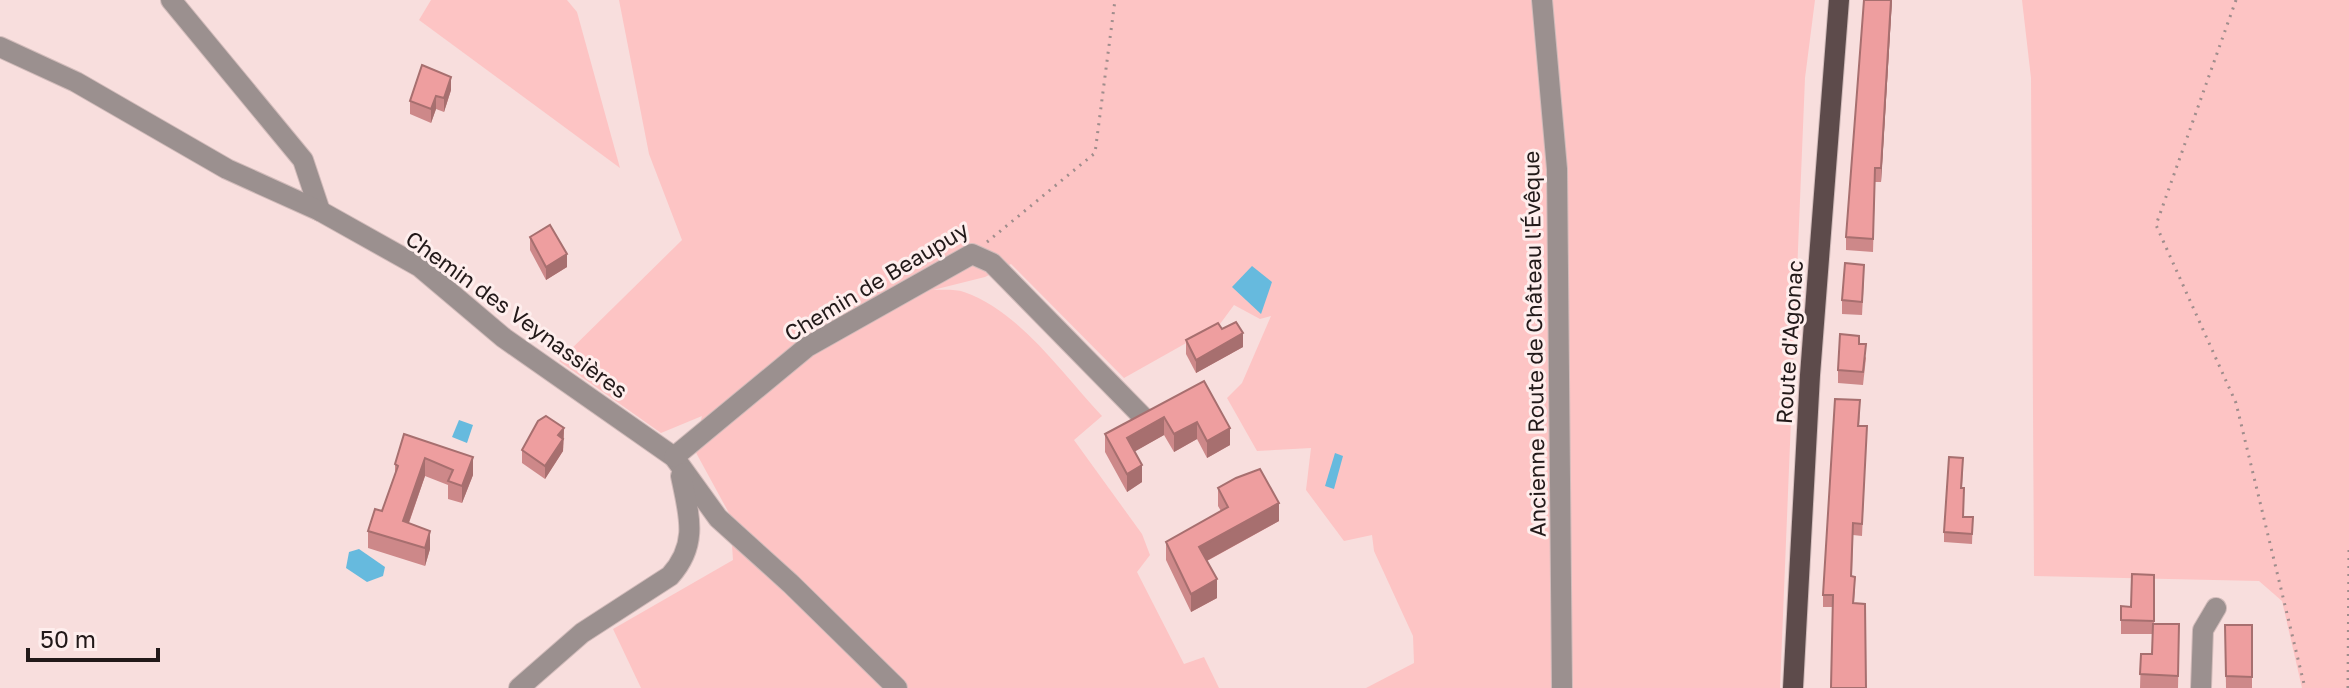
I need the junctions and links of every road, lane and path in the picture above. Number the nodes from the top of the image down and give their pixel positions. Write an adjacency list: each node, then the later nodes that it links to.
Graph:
1 (171, 0): 7 (street)
2 (1115, 0): 8 (path, Chemin de Beaupuy)
3 (1542, 0): 15 (street, Ancienne Route de Château l'Évêque)
4 (1839, 0): 16 (main road, Route d'Agonac)
5 (2236, 0): 18 (path)
6 (0, 47): 7 (street, Chemin des Veynassières)
7 (320, 211): 10 (street, Chemin des Veynassières)
8 (972, 254): 9 (street); 10 (street, Chemin de Beaupuy)
9 (1144, 418)
10 (680, 464): 13 (street); 14 (street, Chemin des Veynassières)
11 (2349, 547): 19 (path)
12 (2216, 608): 17 (street)
13 (519, 688)
14 (897, 688)
15 (1562, 688)
16 (1793, 688)
17 (2201, 688)
18 (2305, 688)
19 (2348, 688)

